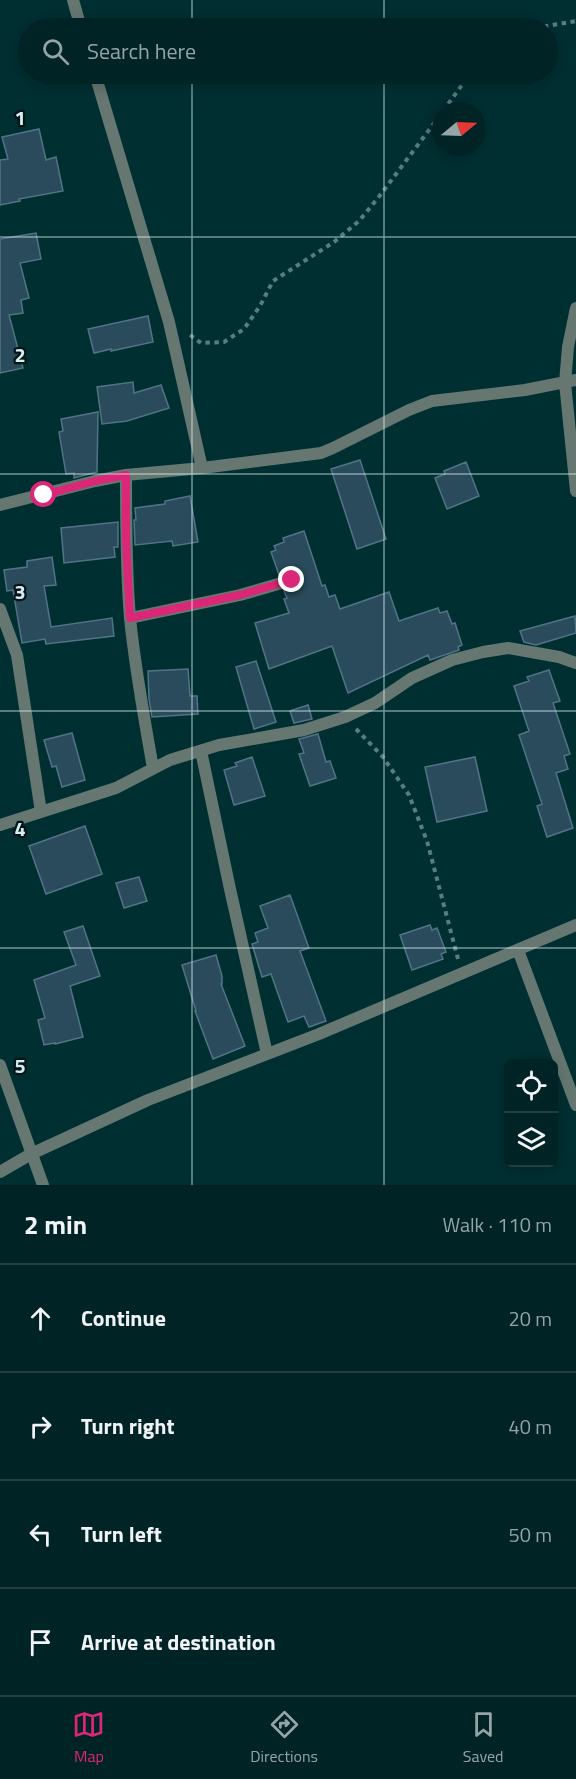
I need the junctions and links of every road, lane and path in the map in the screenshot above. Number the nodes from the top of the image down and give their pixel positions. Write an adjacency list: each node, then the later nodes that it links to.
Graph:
1 (73, 0): 2 (street)
2 (78, 18)
3 (576, 21): 4 (path)
4 (558, 24)
5 (98, 84): 10 (street)
6 (463, 84): 7 (path)
7 (449, 102)
8 (432, 125): 10 (path)
9 (576, 308): 11 (street)
10 (169, 322): 12 (street)
11 (571, 382): 12 (street); 14 (street)
12 (202, 468): 13 (street)
13 (126, 475): 15 (street); 18 (street)
14 (576, 491)
15 (0, 505)
16 (292, 580): 18 (street)
17 (0, 609): 23 (street)
18 (130, 618): 22 (street)
19 (576, 663): 20 (street)
20 (345, 717): 21 (street); 27 (path)
21 (201, 751): 22 (street); 28 (street)
22 (153, 768): 23 (street)
23 (41, 812): 24 (street)
24 (0, 825)
25 (576, 925): 26 (street)
26 (518, 950): 27 (street); 30 (street)
27 (462, 973): 28 (street)
28 (267, 1054): 31 (street)
29 (0, 1065): 31 (street)
30 (576, 1105)
31 (31, 1154): 32 (street); 33 (street)
32 (0, 1172)
33 (43, 1185)

